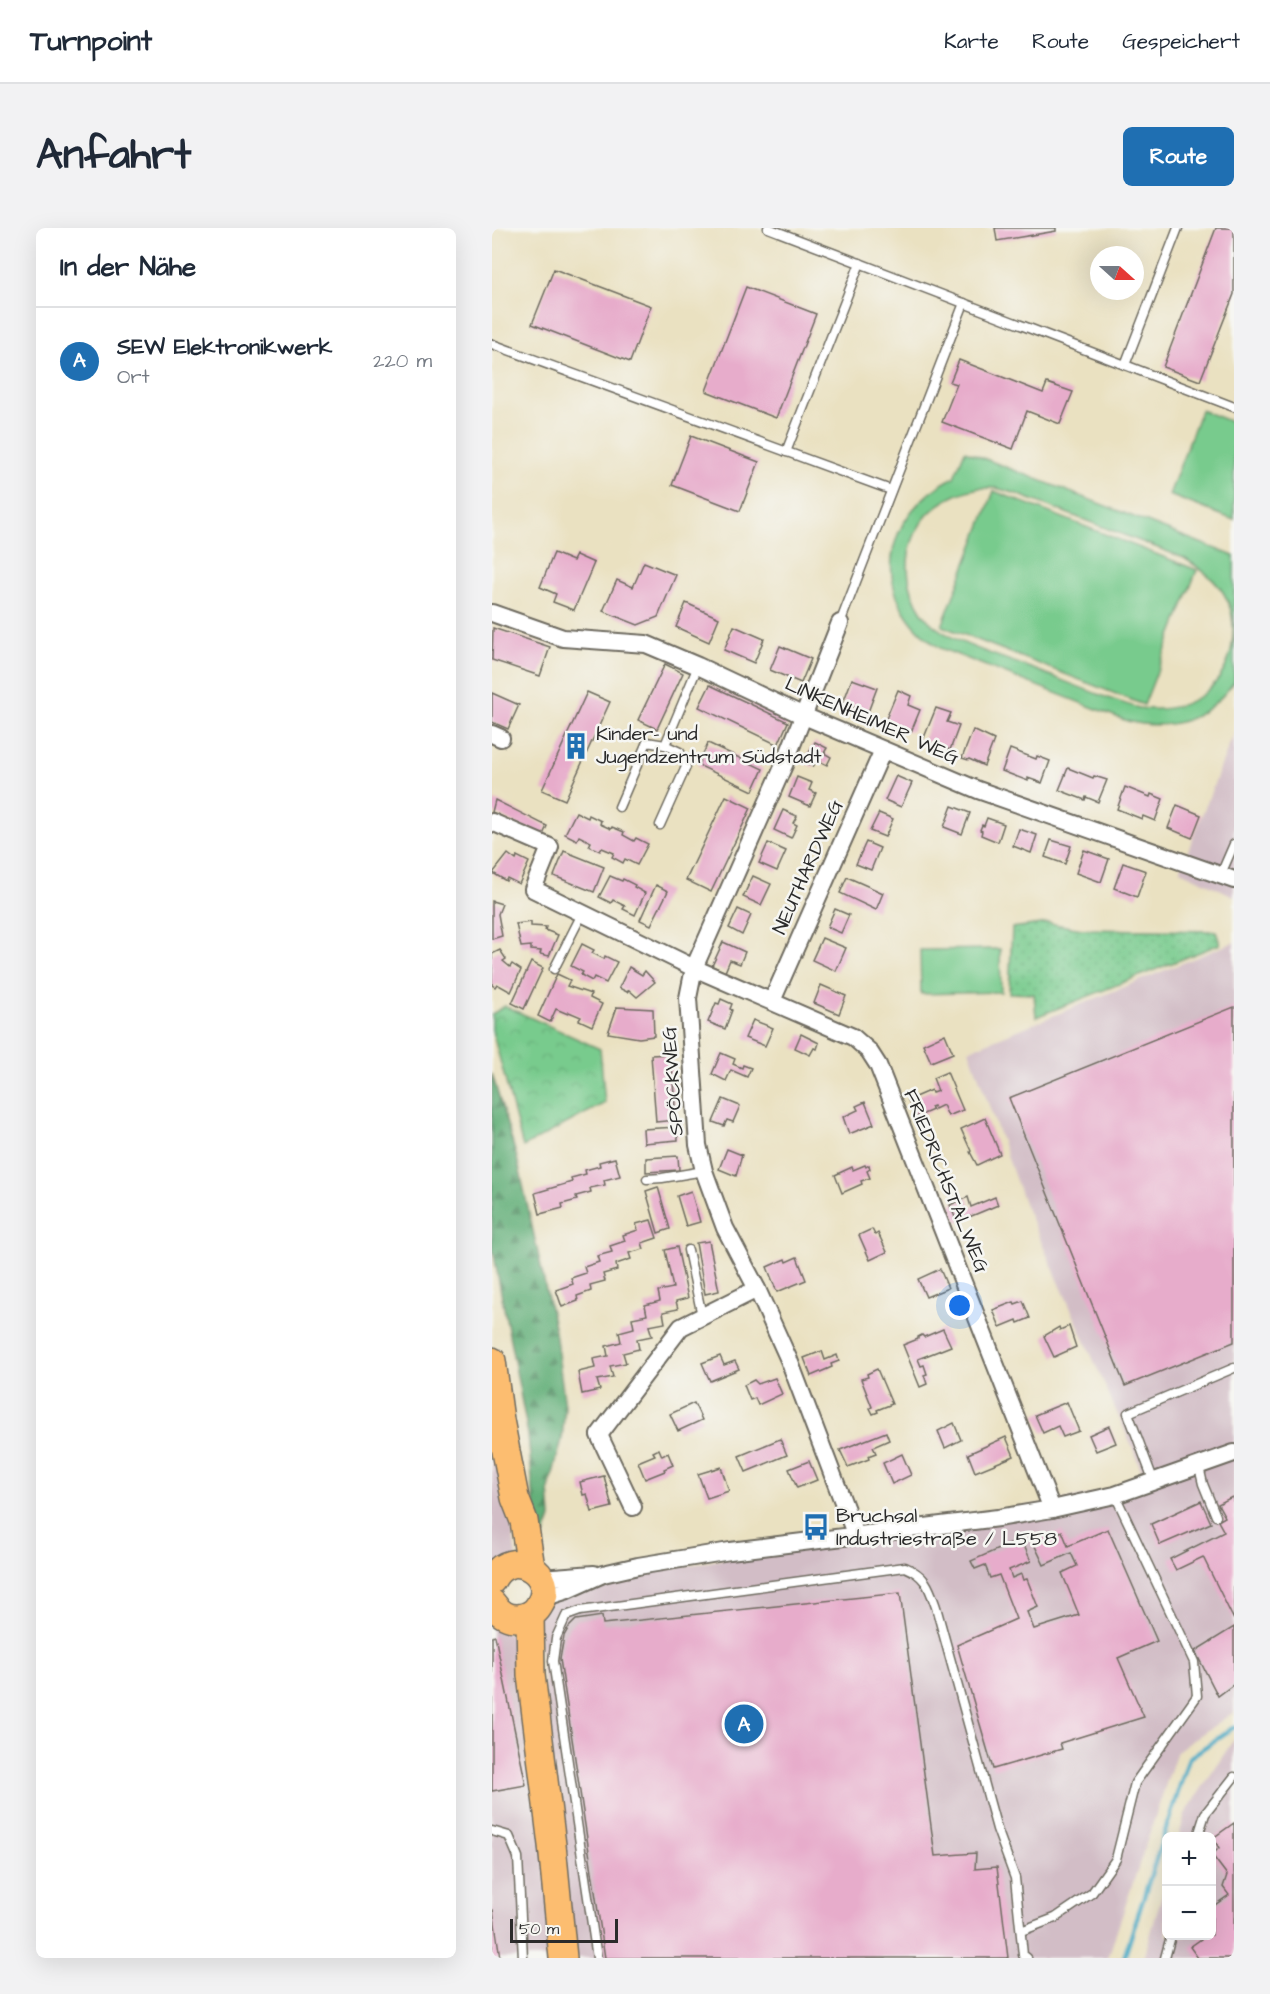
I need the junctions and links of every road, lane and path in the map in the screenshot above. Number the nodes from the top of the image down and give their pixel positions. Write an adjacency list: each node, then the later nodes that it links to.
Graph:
1 (768, 228): 3 (lane)
2 (1178, 228): 6 (lane)
3 (860, 263): 4 (lane); 8 (lane)
4 (964, 303): 6 (lane); 9 (lane)
5 (492, 344): 8 (lane)
6 (1125, 365): 7 (lane)
7 (1234, 407)
8 (786, 452): 9 (lane)
9 (891, 490): 11 (lane)
10 (492, 613): 12 (street, LINKENHEIMER WEG)
11 (840, 623): 13 (street, SPÖCKWEG)
12 (698, 666): 13 (street, LINKENHEIMER WEG); 14 (lane)
13 (804, 716): 15 (street, LINKENHEIMER WEG); 22 (street, SPÖCKWEG)
14 (665, 745): 16 (lane); 18 (lane)
15 (883, 750): 20 (street, LINKENHEIMER WEG); 24 (street, NEUTHARDWEG)
16 (619, 807)
17 (492, 822): 21 (street, FRIEDRICHSTALWEG)
18 (660, 825)
19 (1234, 844): 20 (lane)
20 (1227, 877)
21 (582, 914): 22 (street, FRIEDRICHSTALWEG); 23 (lane)
22 (694, 968): 24 (street, FRIEDRICHSTALWEG); 25 (street, SPÖCKWEG)
23 (554, 969)
24 (772, 1001): 37 (street, FRIEDRICHSTALWEG)
25 (704, 1171): 26 (lane); 28 (street, SPÖCKWEG)
26 (647, 1179)
27 (688, 1250): 29 (lane)
28 (757, 1290): 29 (street); 39 (street, SPÖCKWEG)
29 (702, 1316): 36 (street)
30 (492, 1361): 40 (main road)
31 (1234, 1368): 34 (lane)
32 (1234, 1453): 33 (street)
33 (1199, 1467): 34 (street); 38 (lane)
34 (1154, 1482): 35 (street)
35 (1115, 1495): 37 (street); 44 (lane)
36 (633, 1507)
37 (1052, 1509): 39 (street)
38 (1216, 1516)
39 (856, 1536): 40 (street)
40 (514, 1594): 47 (main road)
41 (1234, 1777): 43 (lane)
42 (492, 1831): 46 (lane)
43 (1199, 1832)
44 (1021, 1931): 48 (lane); 49 (lane)
45 (1170, 1940): 50 (lane)
46 (523, 1958)
47 (563, 1958)
48 (597, 1958)
49 (1027, 1958)
50 (1165, 1958)

